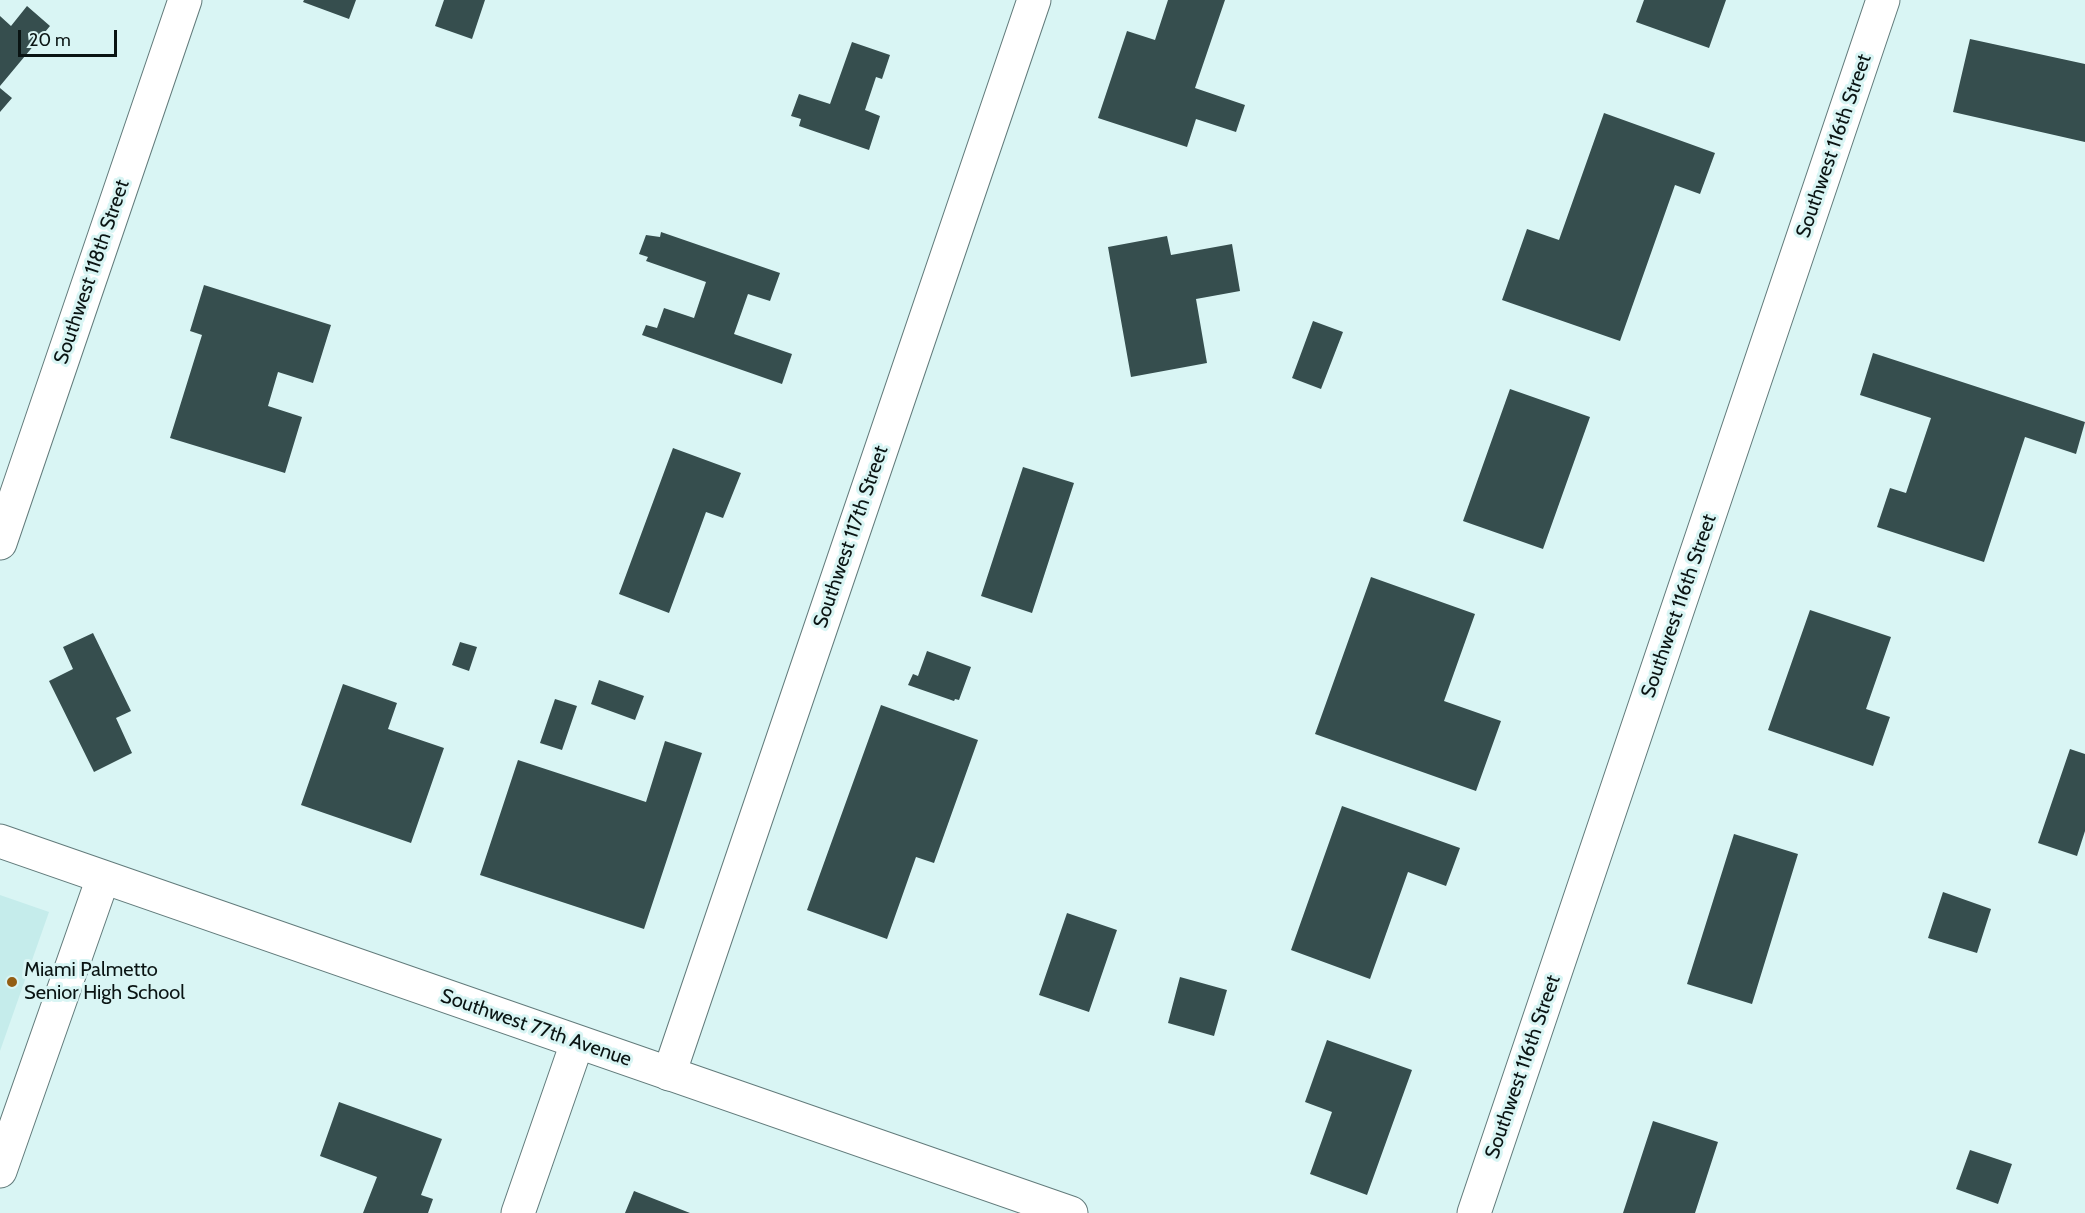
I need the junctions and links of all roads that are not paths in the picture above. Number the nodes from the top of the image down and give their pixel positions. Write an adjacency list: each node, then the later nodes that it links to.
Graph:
1 (185, 0): 4 (street, Southwest 118th Street)
2 (1034, 0): 8 (street, Southwest 117th Street)
3 (1883, 0): 13 (street, Southwest 116th Street)
4 (0, 543)
5 (0, 842): 6 (street, Southwest 77th Avenue)
6 (103, 878): 7 (street, Southwest 77th Avenue); 9 (street)
7 (577, 1043): 8 (street, Southwest 77th Avenue); 11 (street)
8 (669, 1074): 10 (street, Southwest 77th Avenue)
9 (0, 1171)
10 (1037, 1208): 12 (street, Southwest 77th Avenue)
11 (518, 1213)
12 (1071, 1213)
13 (1474, 1213)

